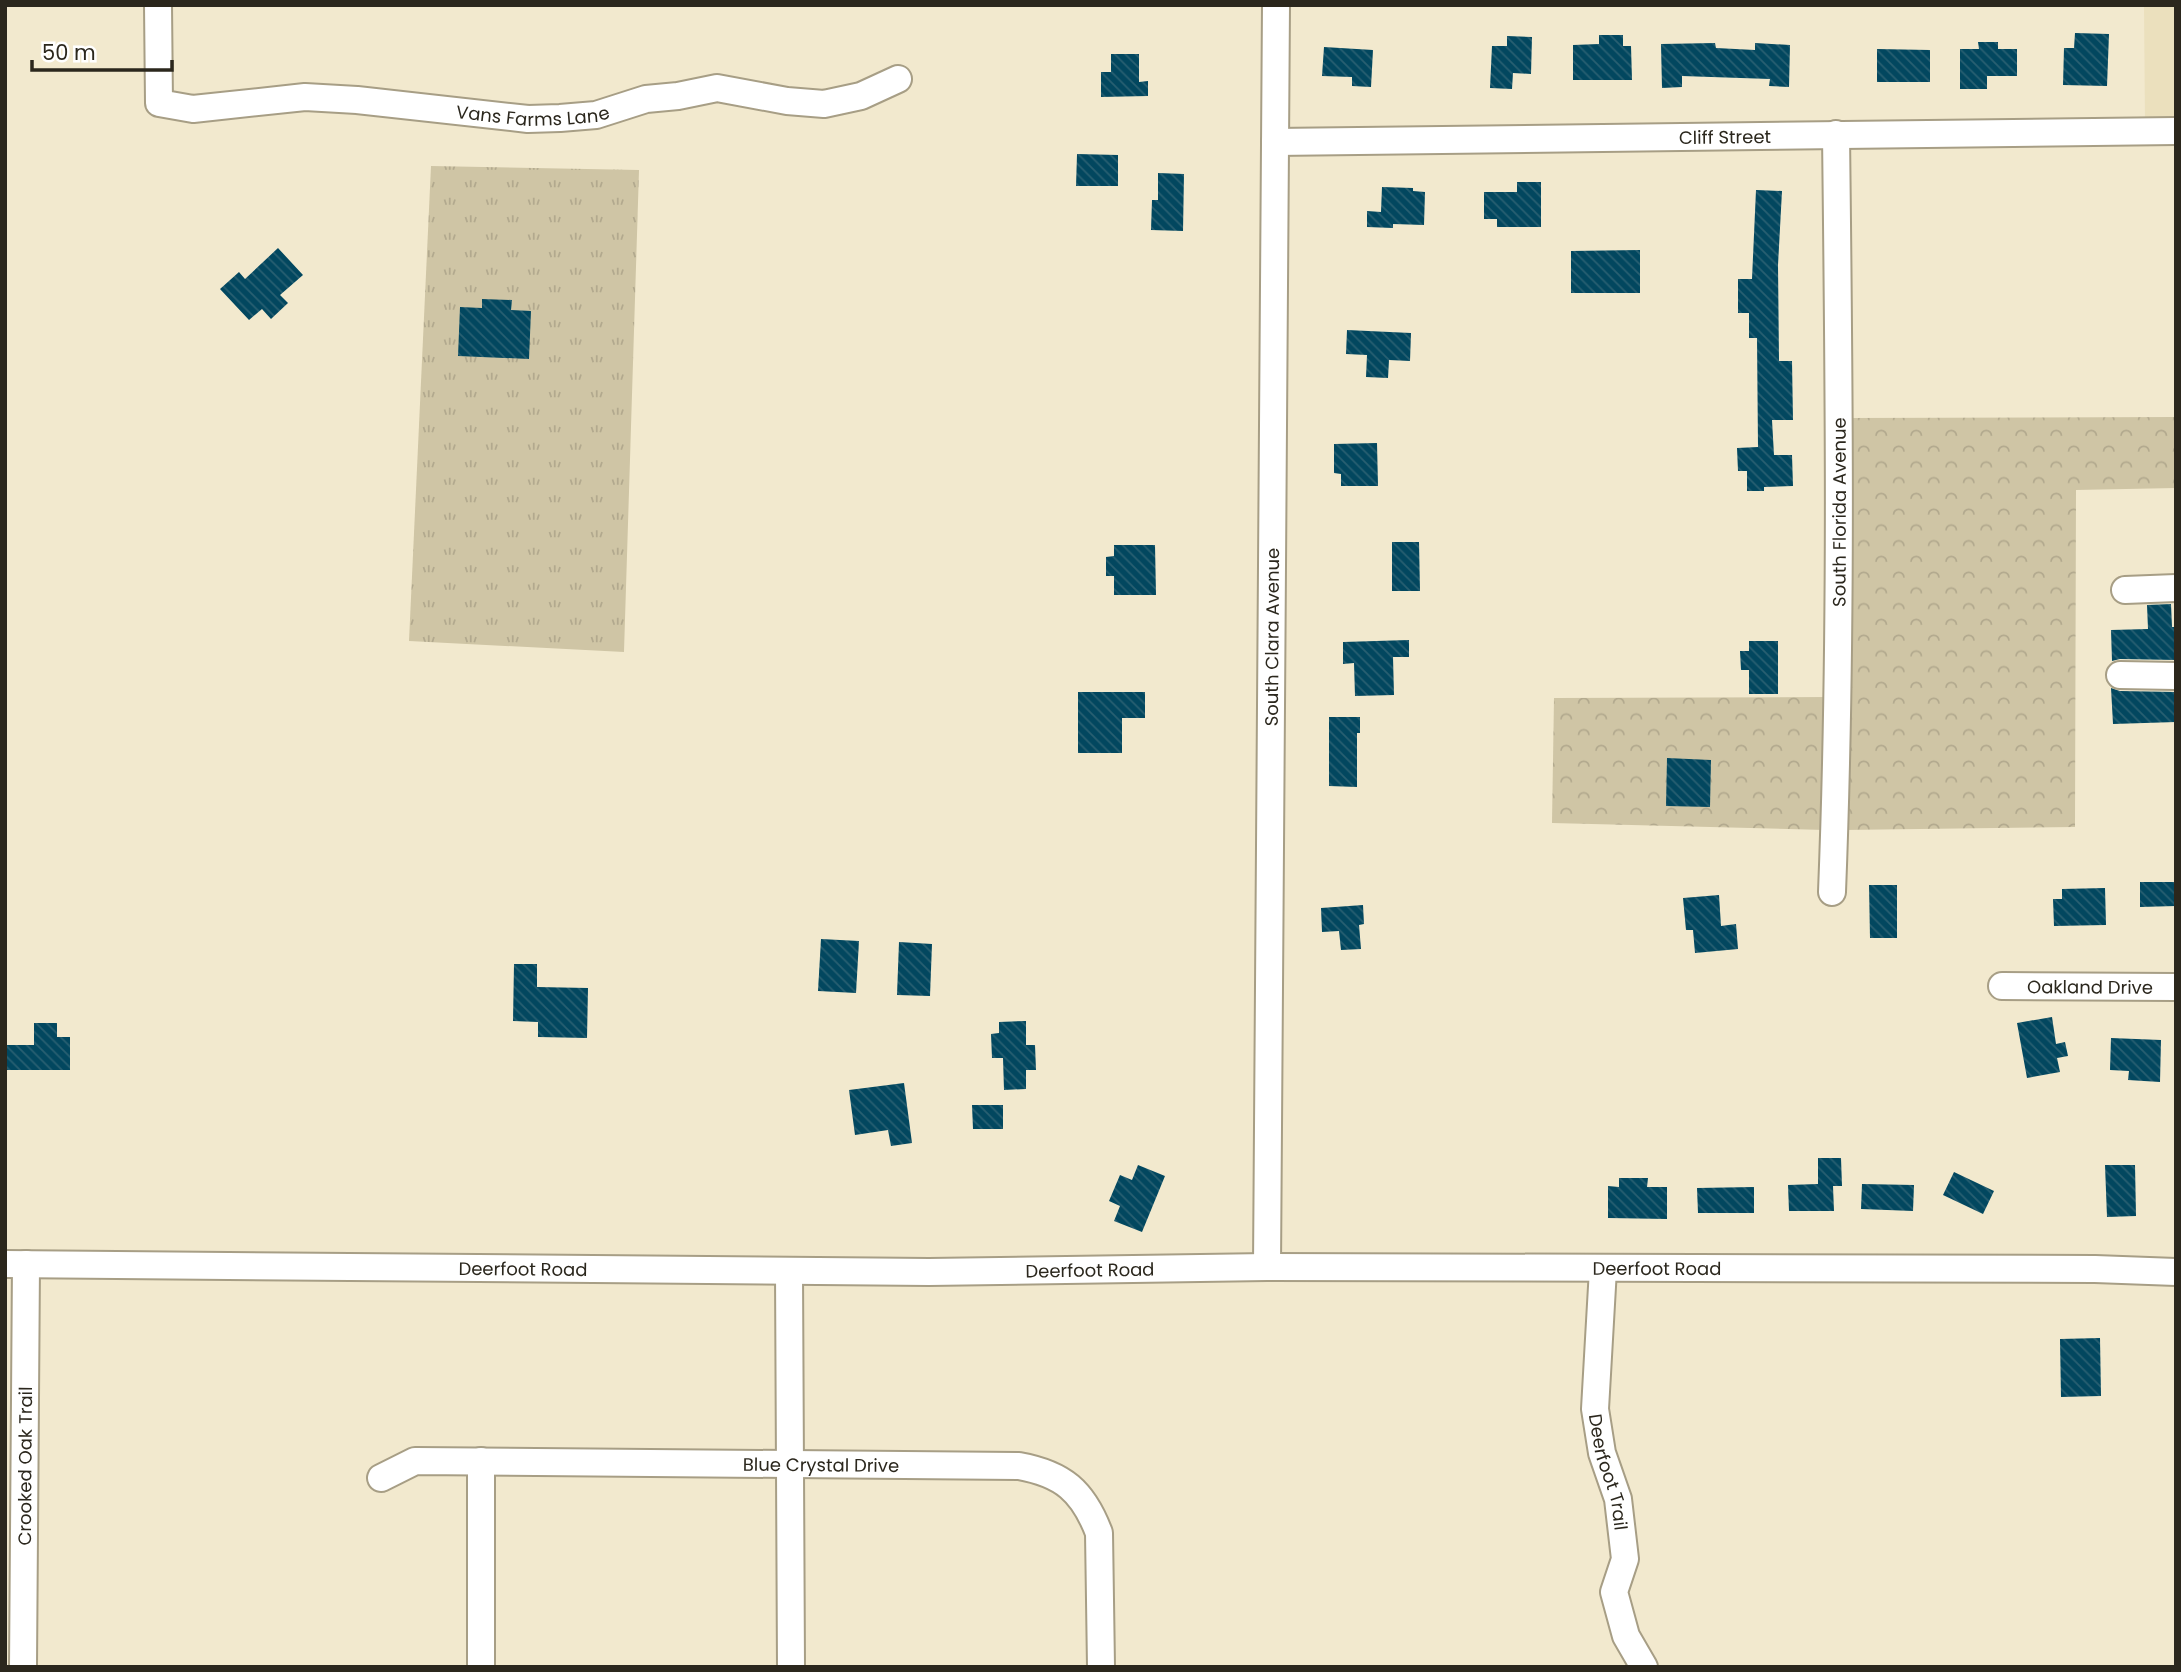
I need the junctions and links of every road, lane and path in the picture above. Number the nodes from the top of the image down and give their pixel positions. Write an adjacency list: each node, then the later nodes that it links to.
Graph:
1 (158, 5): 3 (street, Vans Farms Lane)
2 (1276, 5): 6 (street, South Clara Avenue)
3 (898, 79)
4 (2176, 131): 5 (street, Cliff Street)
5 (1836, 134): 6 (street, Cliff Street); 11 (street, South Florida Avenue)
6 (1275, 142): 15 (street, South Clara Avenue)
7 (2176, 588): 8 (street)
8 (2125, 590)
9 (2120, 675): 10 (street)
10 (2176, 676)
11 (1832, 892)
12 (2002, 986): 13 (street, Oakland Drive)
13 (2176, 987)
14 (16, 1264): 17 (street, Deerfoot Road); 22 (street, Crooked Oak Trail)
15 (1267, 1268): 16 (street, Deerfoot Road); 17 (street, Deerfoot Road)
16 (1603, 1269): 18 (street, Deerfoot Road); 26 (street, Deerfoot Trail)
17 (789, 1272): 20 (street)
18 (2176, 1272)
19 (481, 1461): 20 (street, Blue Crystal Drive); 21 (street, Blue Crystal Drive); 23 (street)
20 (790, 1464): 24 (street); 25 (street, Blue Crystal Drive)
21 (381, 1478)
22 (23, 1667)
23 (481, 1667)
24 (791, 1667)
25 (1101, 1667)
26 (1644, 1667)

